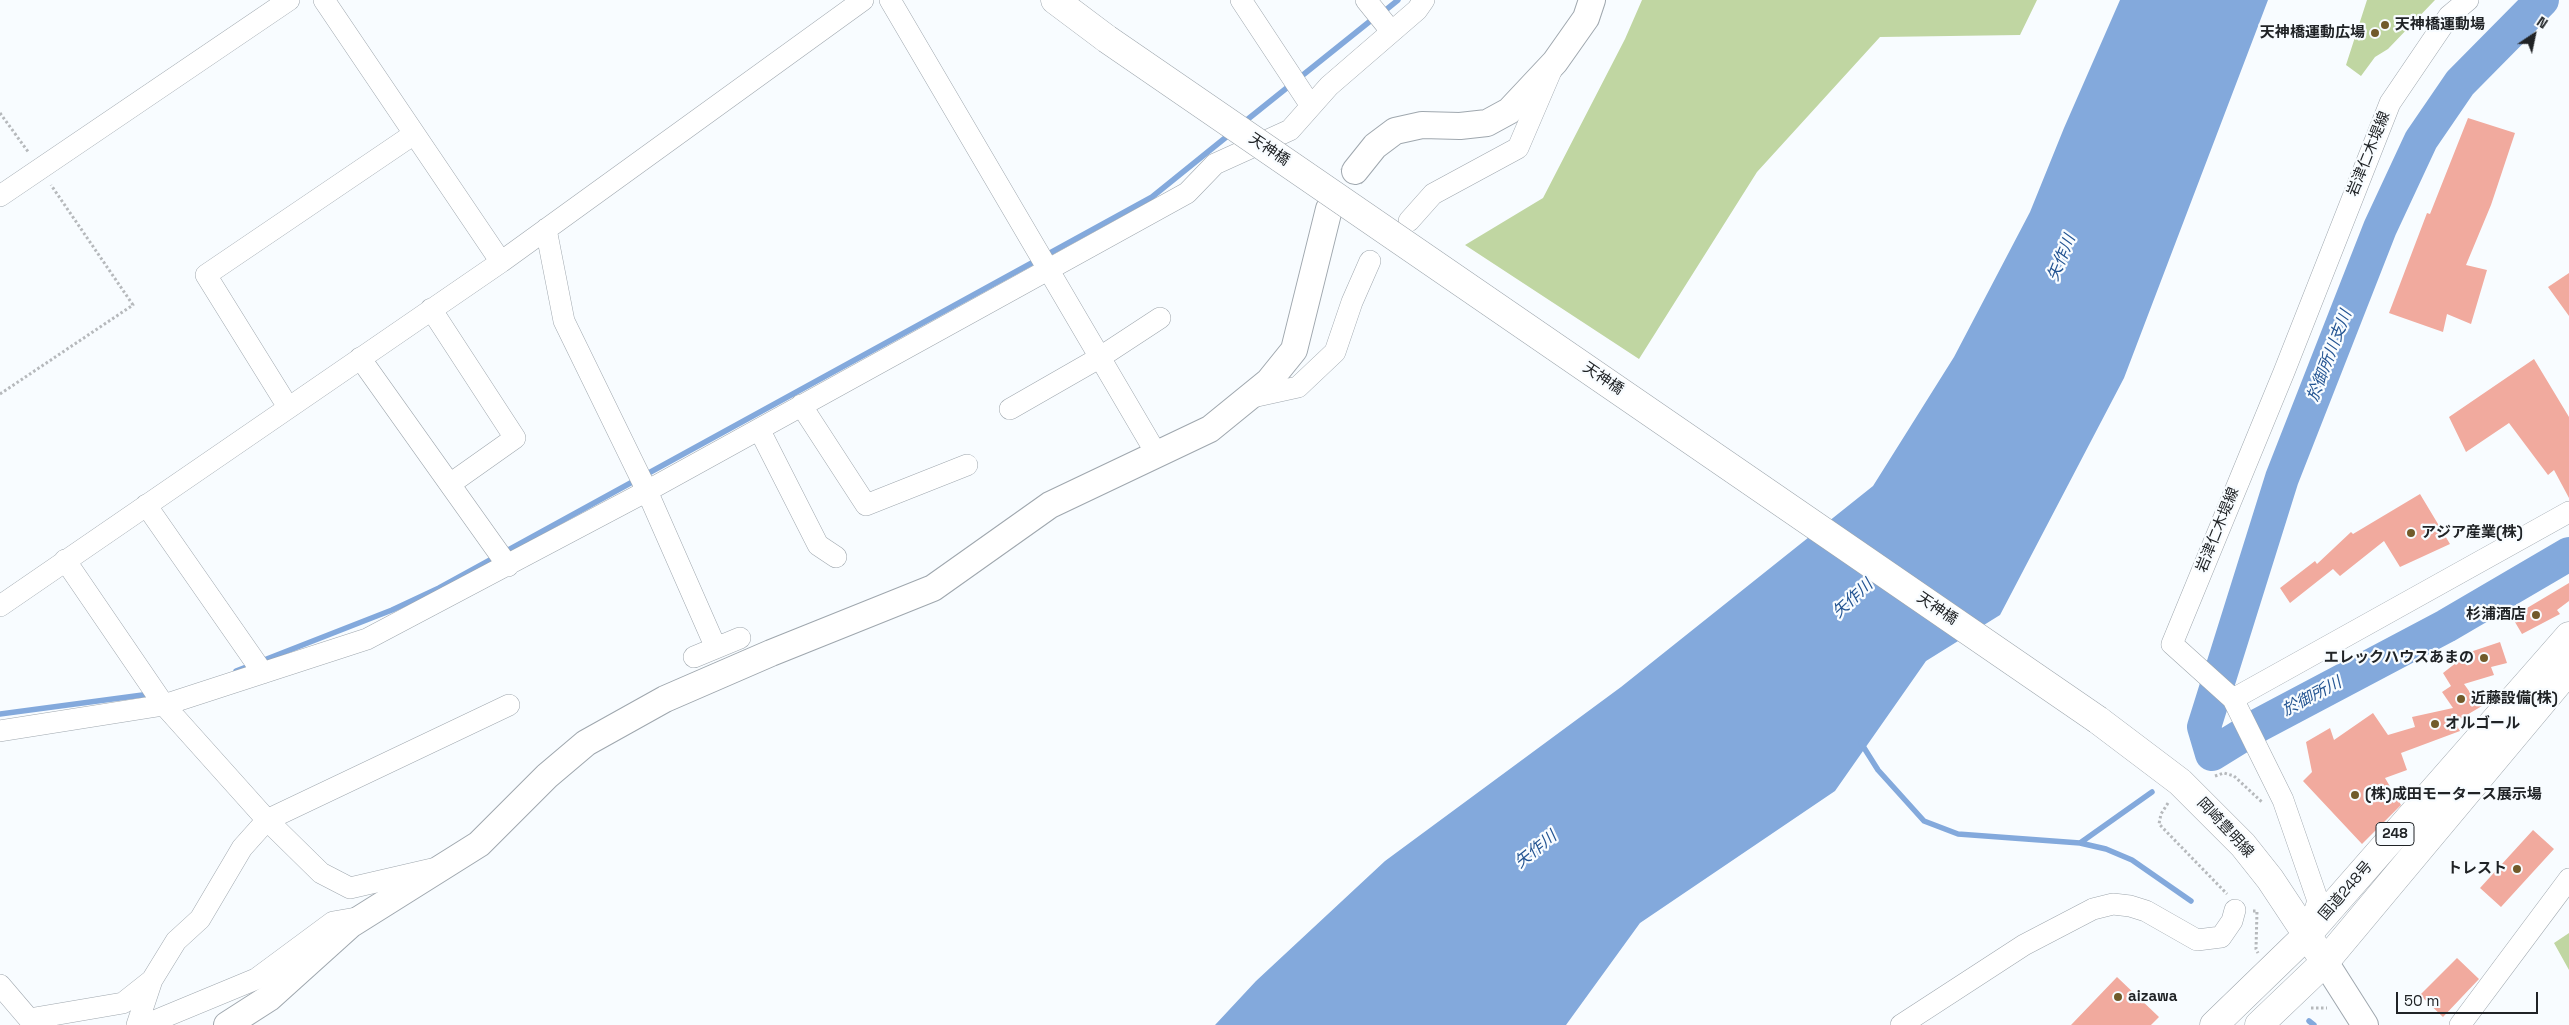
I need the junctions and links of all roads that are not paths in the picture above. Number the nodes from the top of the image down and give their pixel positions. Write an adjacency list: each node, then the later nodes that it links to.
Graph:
1 (289, 0): 16 (street)
2 (324, 0): 14 (street)
3 (890, 0): 22 (street)
4 (1055, 0): 51 (main road, 天神橋, bridge)
5 (1241, 0): 13 (street)
6 (1366, 0): 11 (street)
7 (1424, 0): 11 (street)
8 (1592, 0): 12 (street)
9 (2468, 0): 50 (street, 岩津仁木堤線)
10 (858, 1): 19 (street)
11 (1391, 31): 13 (street)
12 (1555, 62): 15 (street); 18 (street)
13 (1311, 106): 22 (street)
14 (414, 134): 21 (street); 29 (street)
15 (1355, 172)
16 (0, 196)
17 (1329, 209): 27 (street)
18 (1409, 221)
19 (546, 229): 21 (street); 35 (street)
20 (1370, 261): 27 (street)
21 (501, 262): 23 (street)
22 (1046, 269): 26 (street); 28 (street)
23 (431, 309): 25 (street); 34 (street)
24 (1160, 318): 26 (street)
25 (360, 358): 29 (street); 34 (street)
26 (1099, 358): 30 (street); 32 (street)
27 (1247, 398): 32 (street)
28 (801, 405): 31 (street); 33 (street)
29 (288, 408): 36 (street)
30 (1010, 409)
31 (758, 429): 35 (street); 38 (street)
32 (1156, 453): 54 (street)
33 (967, 465)
34 (450, 484): 40 (street)
35 (647, 491): 40 (street); 44 (street)
36 (146, 504): 39 (street); 47 (street)
37 (2569, 512): 50 (street)
38 (836, 558)
39 (65, 560): 41 (street); 48 (street)
40 (508, 566): 47 (street)
41 (0, 606)
42 (2569, 636): 58 (main road, 国道248号 / 248)
43 (740, 638): 44 (street)
44 (716, 648): 45 (street)
45 (694, 657)
46 (2569, 670): 59 (main road, 国道248号 / 248)
47 (264, 673): 48 (street)
48 (164, 705): 52 (street); 53 (street)
49 (509, 705): 53 (street)
50 (2236, 707): 58 (street)
51 (2098, 720): 58 (main road, 岡崎豊明線)
52 (0, 730)
53 (267, 820): 54 (street); 60 (street)
54 (443, 867): 57 (street)
55 (2569, 879): 69 (street)
56 (2236, 910): 65 (street)
57 (364, 916): 63 (street); 64 (street)
58 (2307, 935): 59 (main road, 岡崎豊明線); 66 (main road, 国道248号 / 248)
59 (2325, 962): 67 (main road, 国道248号 / 248); 68 (street)
60 (152, 980): 61 (street); 62 (street)
61 (0, 985)
62 (137, 1025)
63 (145, 1025)
64 (227, 1025)
65 (1901, 1025)
66 (2214, 1025)
67 (2259, 1025)
68 (2365, 1025)
69 (2460, 1025)

